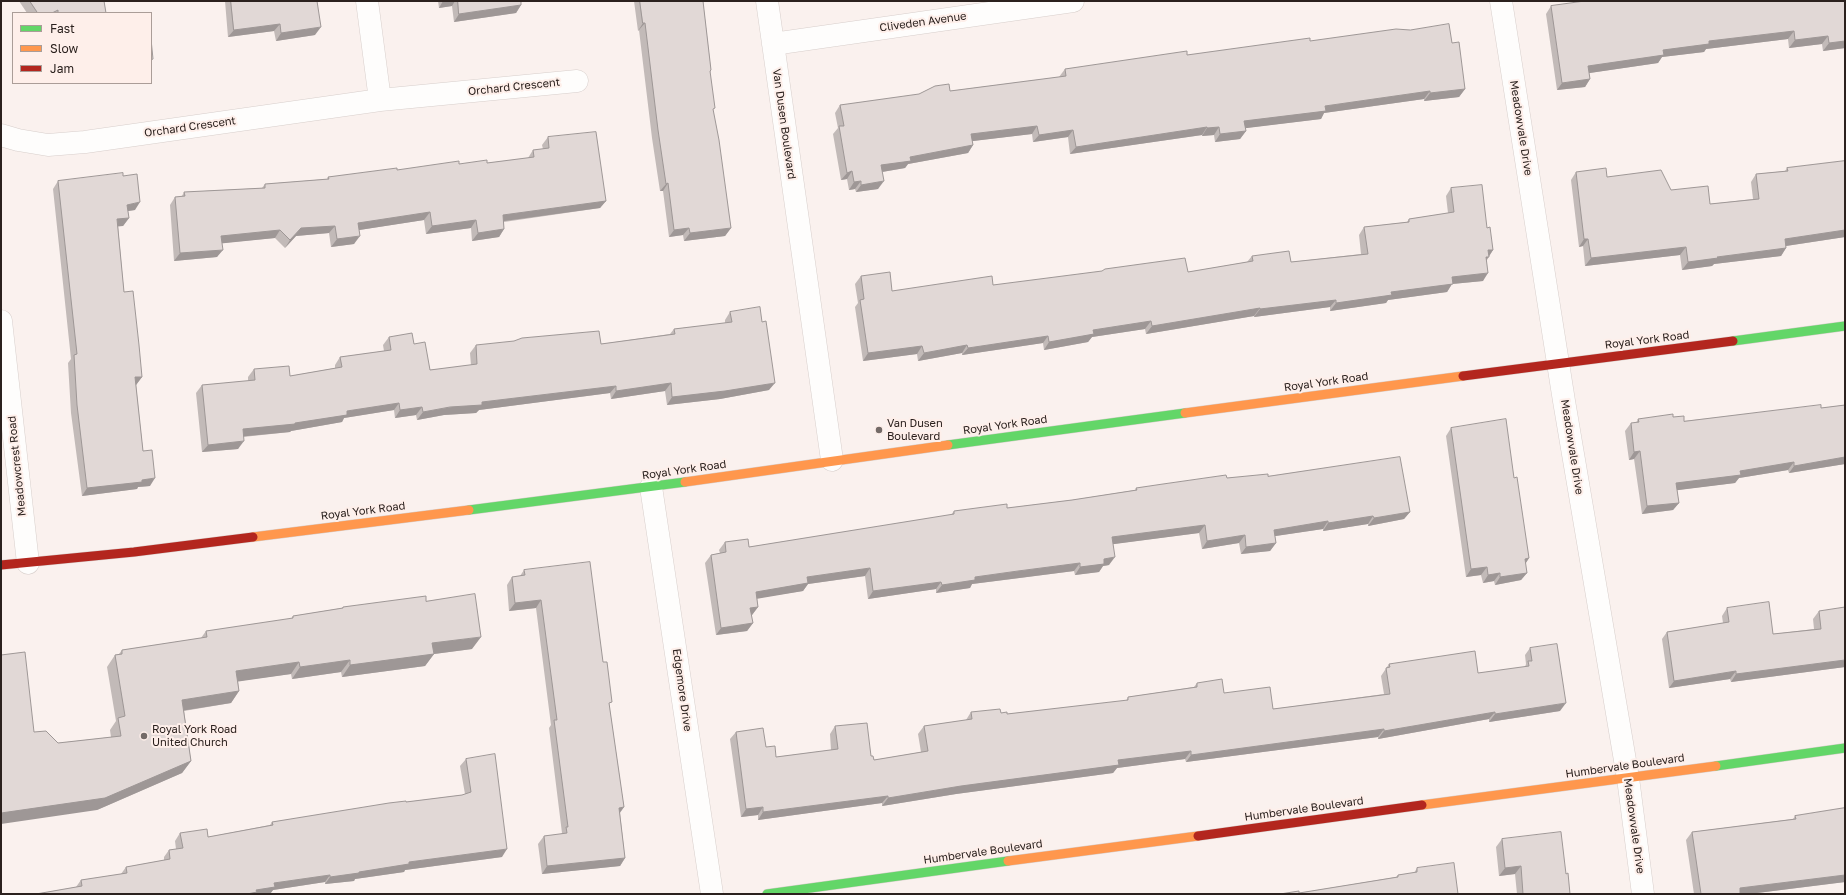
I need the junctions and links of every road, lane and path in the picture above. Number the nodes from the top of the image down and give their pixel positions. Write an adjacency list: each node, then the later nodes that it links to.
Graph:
1 (367, 1): 7 (street)
2 (767, 1): 5 (street, Van Dusen Boulevard)
3 (1073, 1): 5 (street, Cliveden Avenue)
4 (1501, 1): 11 (street, Meadowvale Drive)
5 (773, 44): 12 (street, Van Dusen Boulevard)
6 (577, 81): 7 (street, Orchard Crescent)
7 (380, 100): 8 (street, Orchard Crescent)
8 (1, 135)
9 (1, 321): 14 (street, Meadowcrest Road)
10 (1845, 326): 11 (main road, Royal York Road)
11 (1559, 363): 12 (main road, Royal York Road); 17 (street, Meadowvale Drive)
12 (832, 460): 13 (main road, Royal York Road)
13 (651, 487): 14 (main road, Royal York Road); 18 (street, Edgemore Drive)
14 (28, 563): 15 (main road, Royal York Road)
15 (1, 565)
16 (1845, 748): 17 (main road, Humbervale Boulevard)
17 (1628, 778): 19 (main road, Humbervale Boulevard); 20 (street, Meadowvale Drive)
18 (712, 894)
19 (767, 894)
20 (1643, 894)

